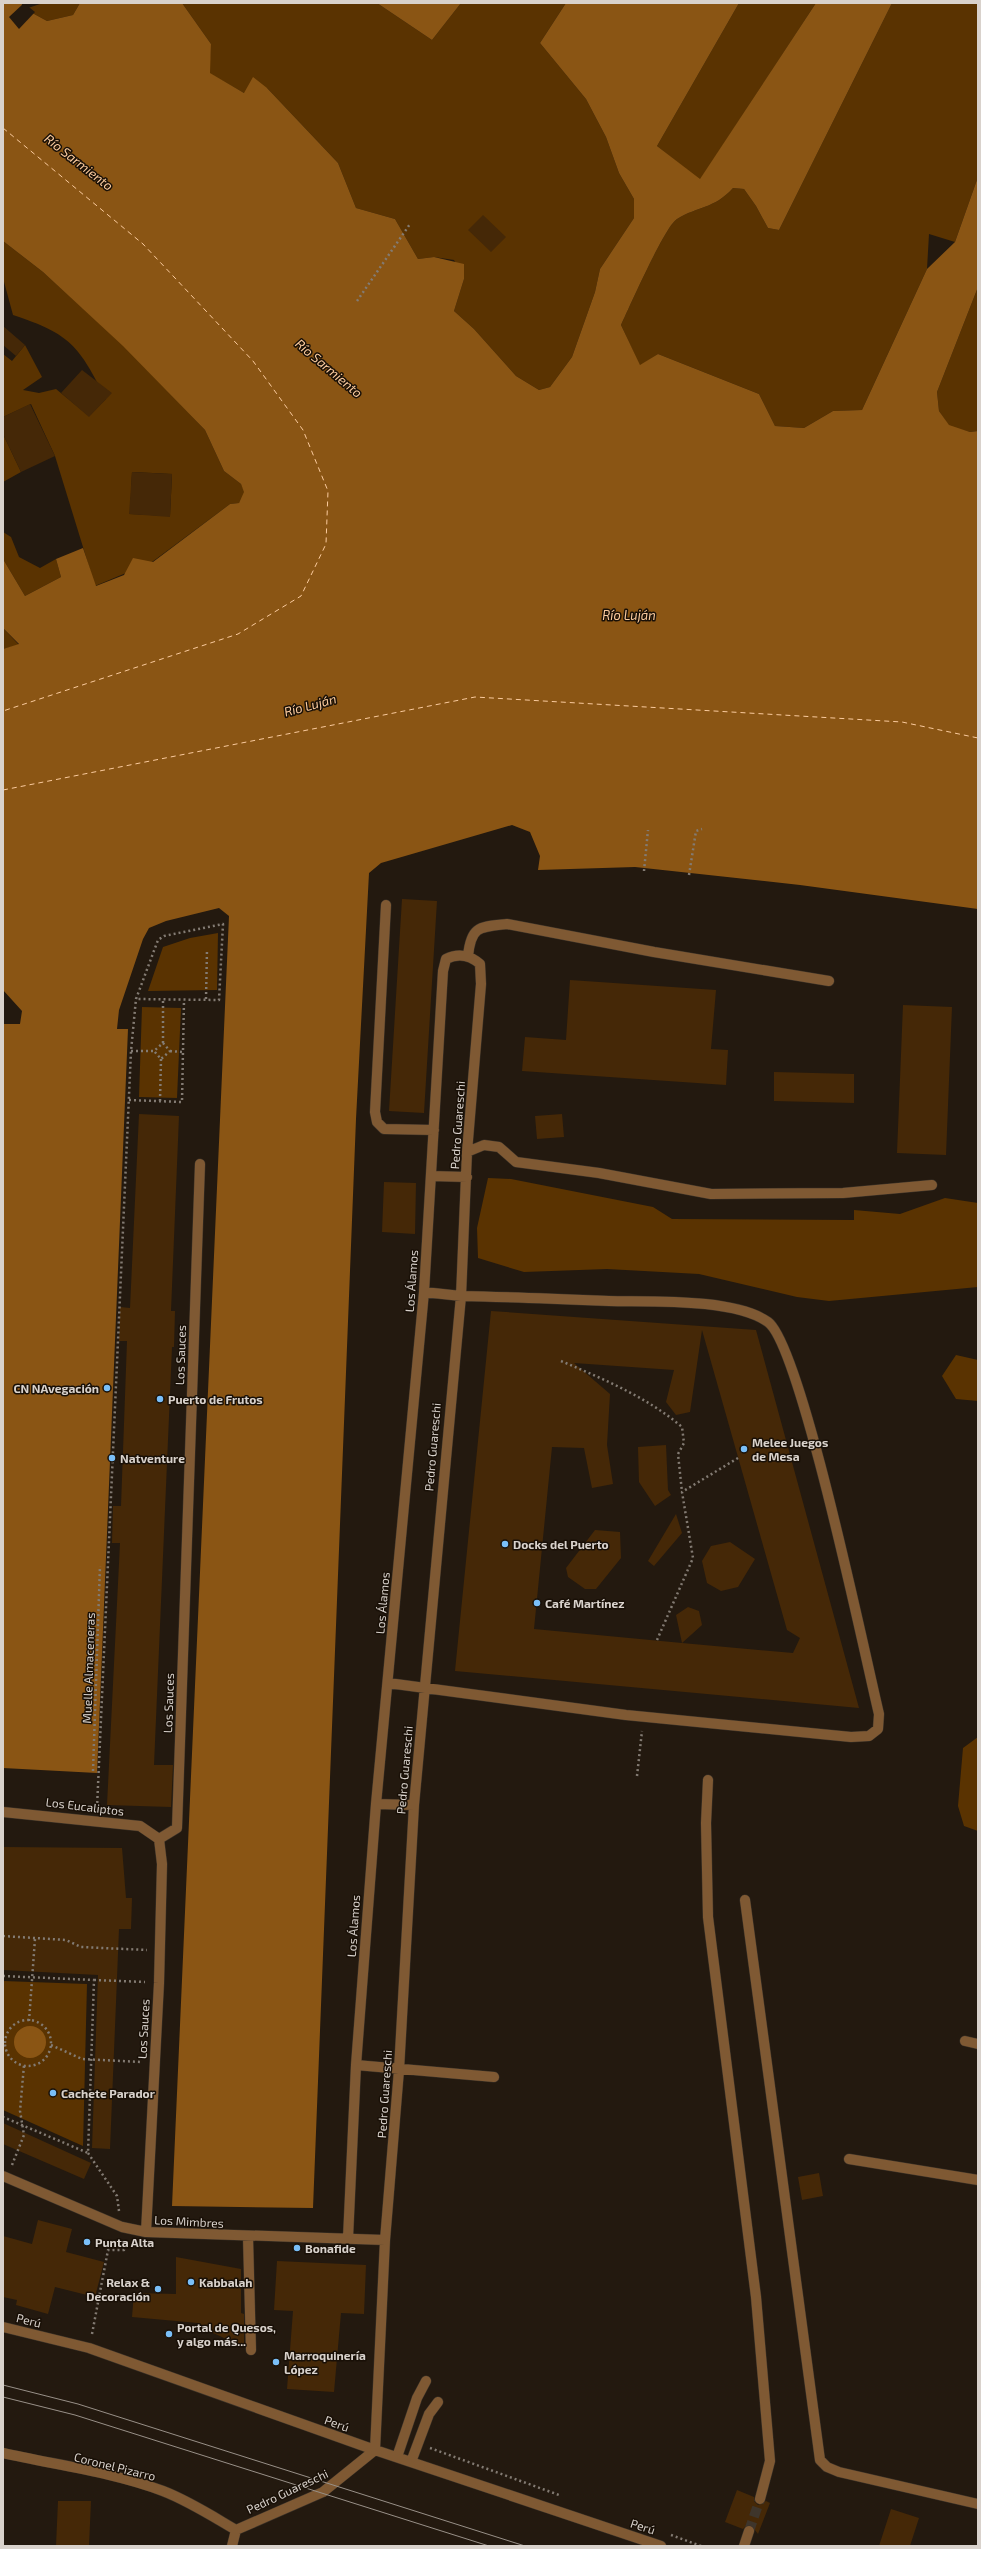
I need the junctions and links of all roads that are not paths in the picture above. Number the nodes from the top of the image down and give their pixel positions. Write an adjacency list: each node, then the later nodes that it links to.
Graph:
1 (386, 905): 4 (street)
2 (468, 956): 3 (street); 4 (street, Los Álamos); 5 (street, Pedro Guareschi)
3 (829, 981)
4 (434, 1130): 7 (street, Los Álamos)
5 (467, 1152): 8 (street, Pedro Guareschi); 9 (street)
6 (200, 1164): 18 (street, Los Sauces)
7 (431, 1176): 8 (street); 10 (street, Los Álamos)
8 (467, 1177): 11 (street, Pedro Guareschi)
9 (932, 1185)
10 (424, 1292): 11 (street); 12 (street, Los Álamos)
11 (461, 1296): 13 (street, Pedro Guareschi); 13 (street)
12 (388, 1683): 13 (street); 15 (street, Los Álamos)
13 (424, 1689): 16 (street, Pedro Guareschi)
14 (708, 1780): 40 (street)
15 (376, 1804): 16 (street); 22 (street, Los Álamos)
16 (414, 1805): 23 (street, Pedro Guareschi)
17 (3, 1812): 18 (street, Los Eucaliptos)
18 (160, 1839): 28 (street, Los Sauces)
19 (745, 1900): 41 (street)
20 (965, 2041): 21 (street)
21 (978, 2044)
22 (356, 2065): 23 (street); 30 (street, Los Álamos)
23 (399, 2070): 24 (street); 31 (street, Pedro Guareschi)
24 (494, 2078)
25 (849, 2159): 27 (street)
26 (5, 2177): 28 (street, Los Mimbres)
27 (978, 2180)
28 (146, 2232): 29 (street, Los Mimbres)
29 (248, 2237): 30 (street, Los Mimbres); 33 (street)
30 (348, 2238): 31 (street, Los Mimbres)
31 (385, 2240): 36 (street, Pedro Guareschi)
32 (3, 2327): 36 (street, Perú)
33 (252, 2350)
34 (426, 2381): 38 (street)
35 (438, 2402): 39 (street)
36 (376, 2450): 38 (street, Perú); 42 (street, Pedro Guareschi)
37 (3, 2453): 42 (street, Coronel Pizarro)
38 (397, 2457): 39 (street, Perú)
39 (412, 2462): 45 (street, Perú)
40 (760, 2499)
41 (978, 2504)
42 (236, 2530): 44 (street)
43 (749, 2531): 46 (street)
44 (232, 2546)
45 (662, 2546)
46 (744, 2546)

